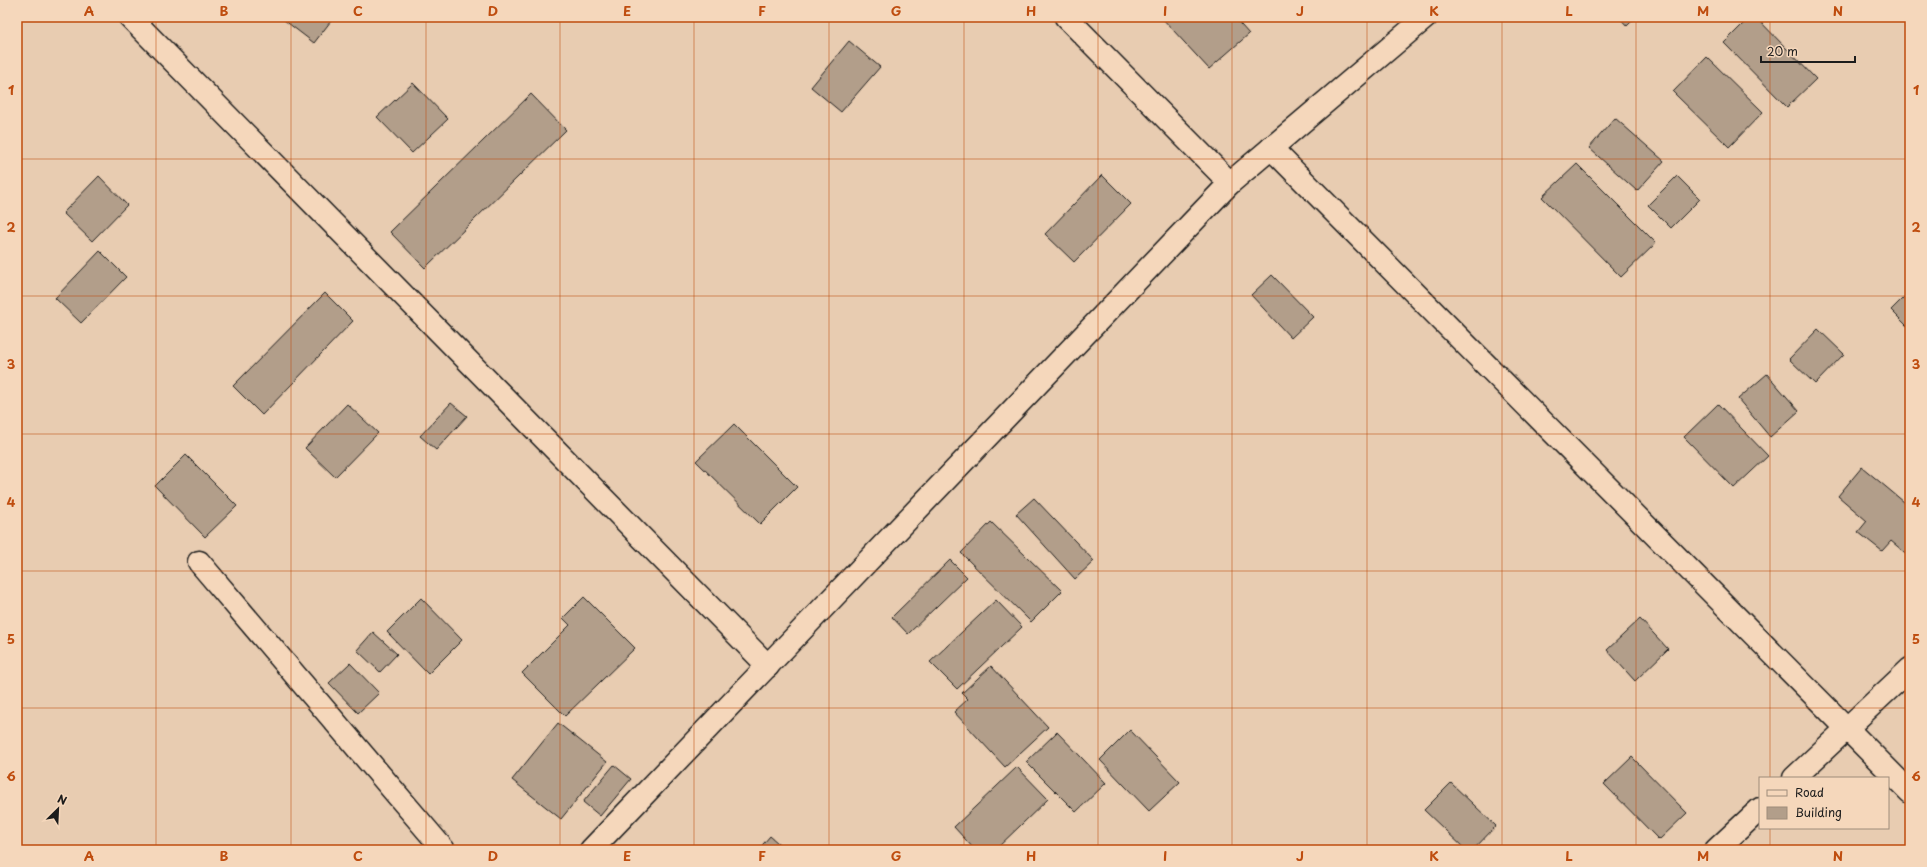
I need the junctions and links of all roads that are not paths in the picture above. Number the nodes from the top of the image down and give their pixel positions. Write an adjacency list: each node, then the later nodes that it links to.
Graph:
1 (130, 17): 7 (street)
2 (1066, 17): 5 (street)
3 (1426, 17): 4 (street)
4 (1271, 148): 5 (street); 9 (street)
5 (1230, 183): 7 (street)
6 (199, 562): 13 (street)
7 (768, 666): 14 (street)
8 (1910, 669): 9 (street)
9 (1848, 728): 10 (street); 11 (street)
10 (1795, 777)
11 (1910, 792)
12 (1759, 810): 15 (street)
13 (444, 850)
14 (591, 850)
15 (1716, 850)

